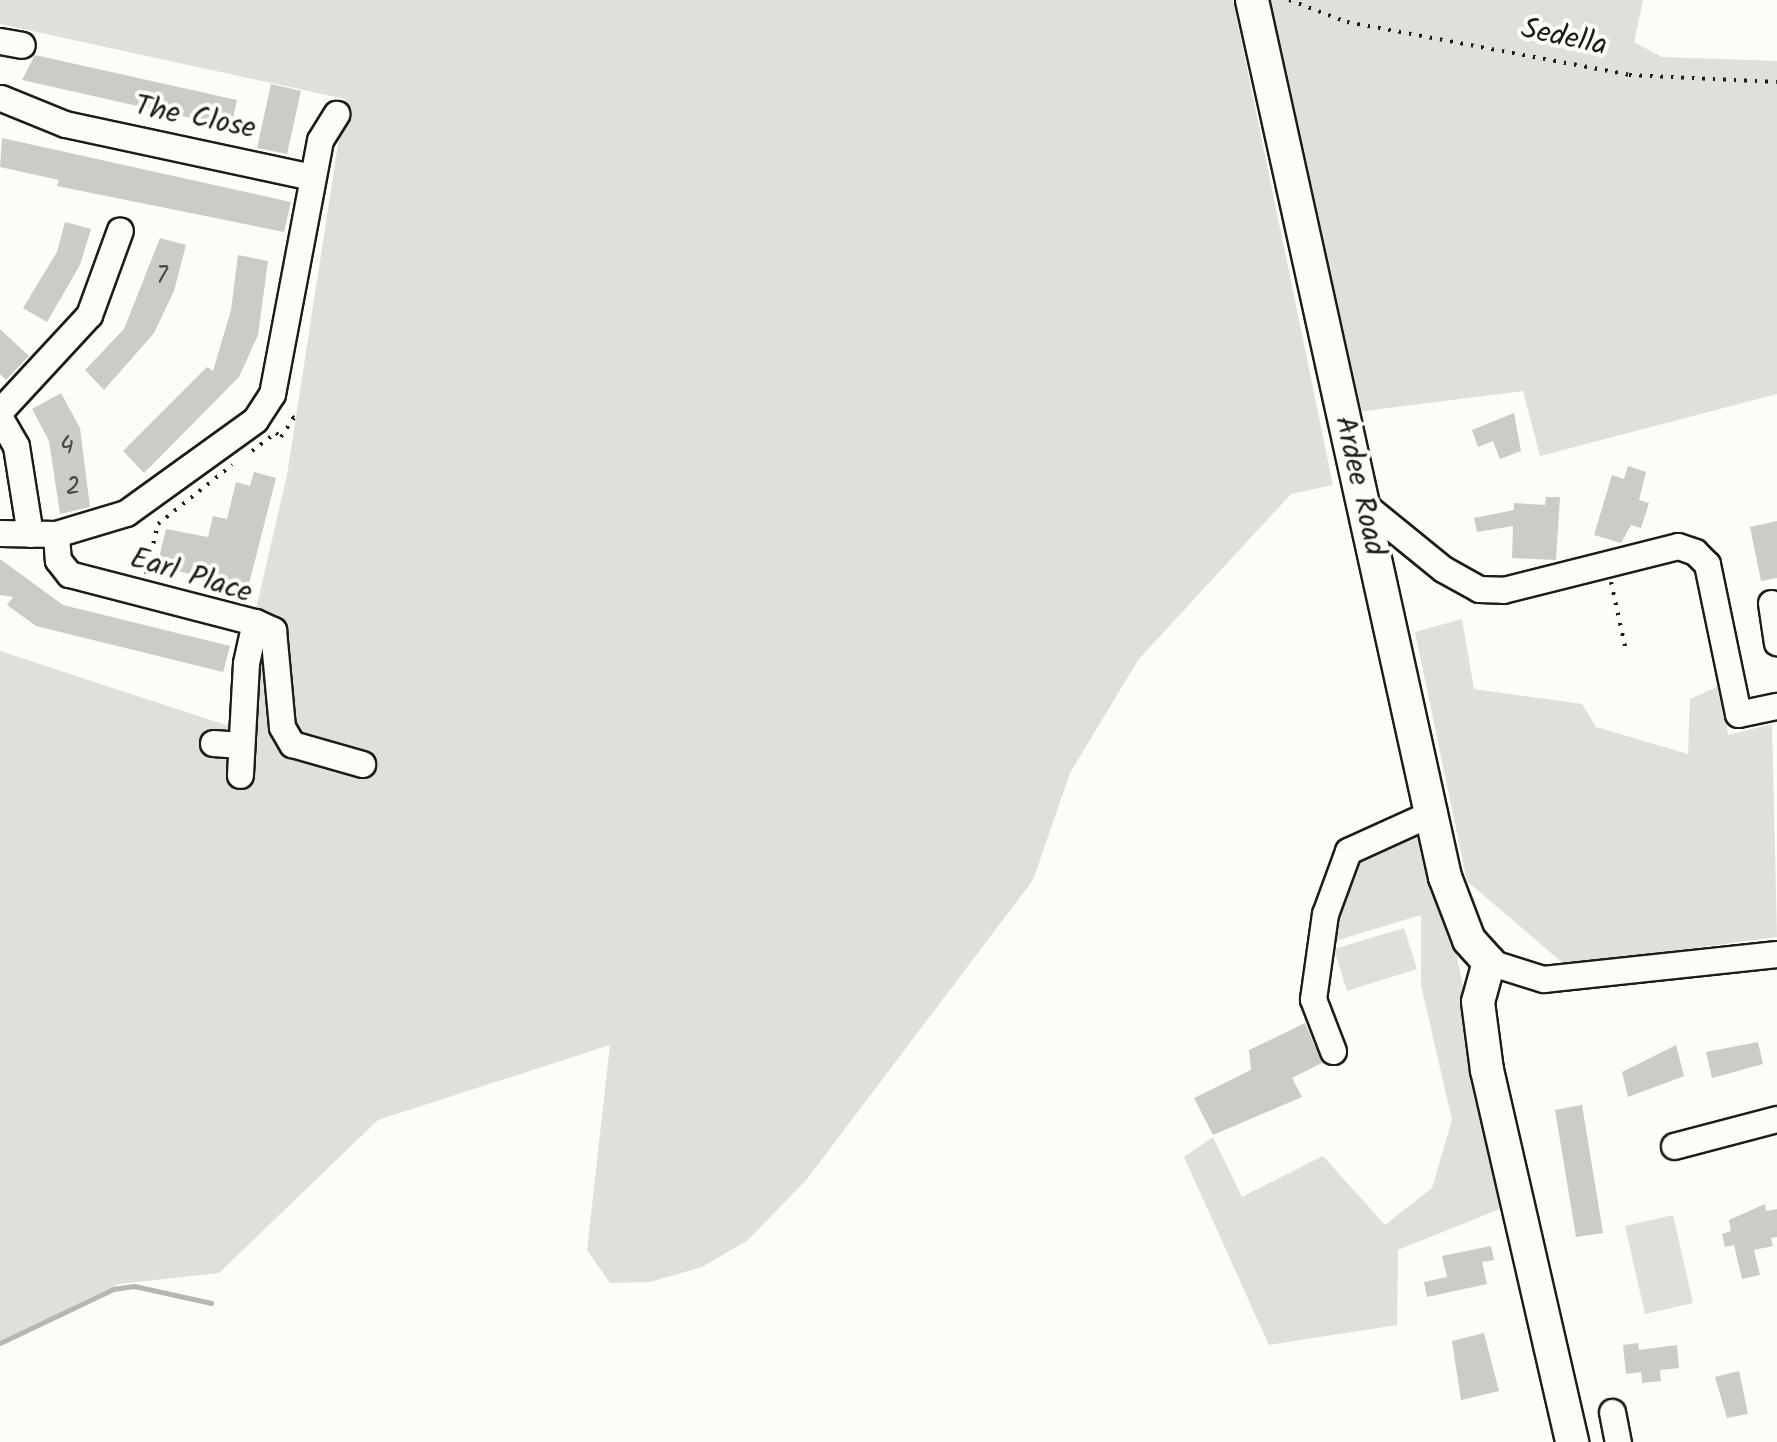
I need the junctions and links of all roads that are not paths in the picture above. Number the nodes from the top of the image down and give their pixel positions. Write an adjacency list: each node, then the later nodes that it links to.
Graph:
1 (1252, 0): 7 (main road, Ardee Road)
2 (3, 92): 4 (street, The Close)
3 (336, 114): 4 (street)
4 (312, 176): 9 (street)
5 (120, 230): 6 (street)
6 (0, 414): 9 (street)
7 (1363, 504): 13 (street); 18 (main road, Ardee Road)
8 (0, 533): 9 (street)
9 (42, 534): 11 (street, Earl Place)
10 (1770, 603): 12 (street)
11 (255, 622): 15 (street, Earl Place); 16 (street)
12 (1777, 643)
13 (1777, 706)
14 (212, 744): 15 (street)
15 (242, 745): 17 (street, Earl Place)
16 (362, 764)
17 (240, 775)
18 (1434, 812): 20 (main road, Ardee Road); 21 (street)
19 (1777, 954): 20 (street)
20 (1489, 962): 25 (main road)
21 (1333, 1051)
22 (1777, 1119): 23 (street)
23 (1674, 1146)
24 (1612, 1412): 26 (street)
25 (1572, 1442)
26 (1618, 1442)

